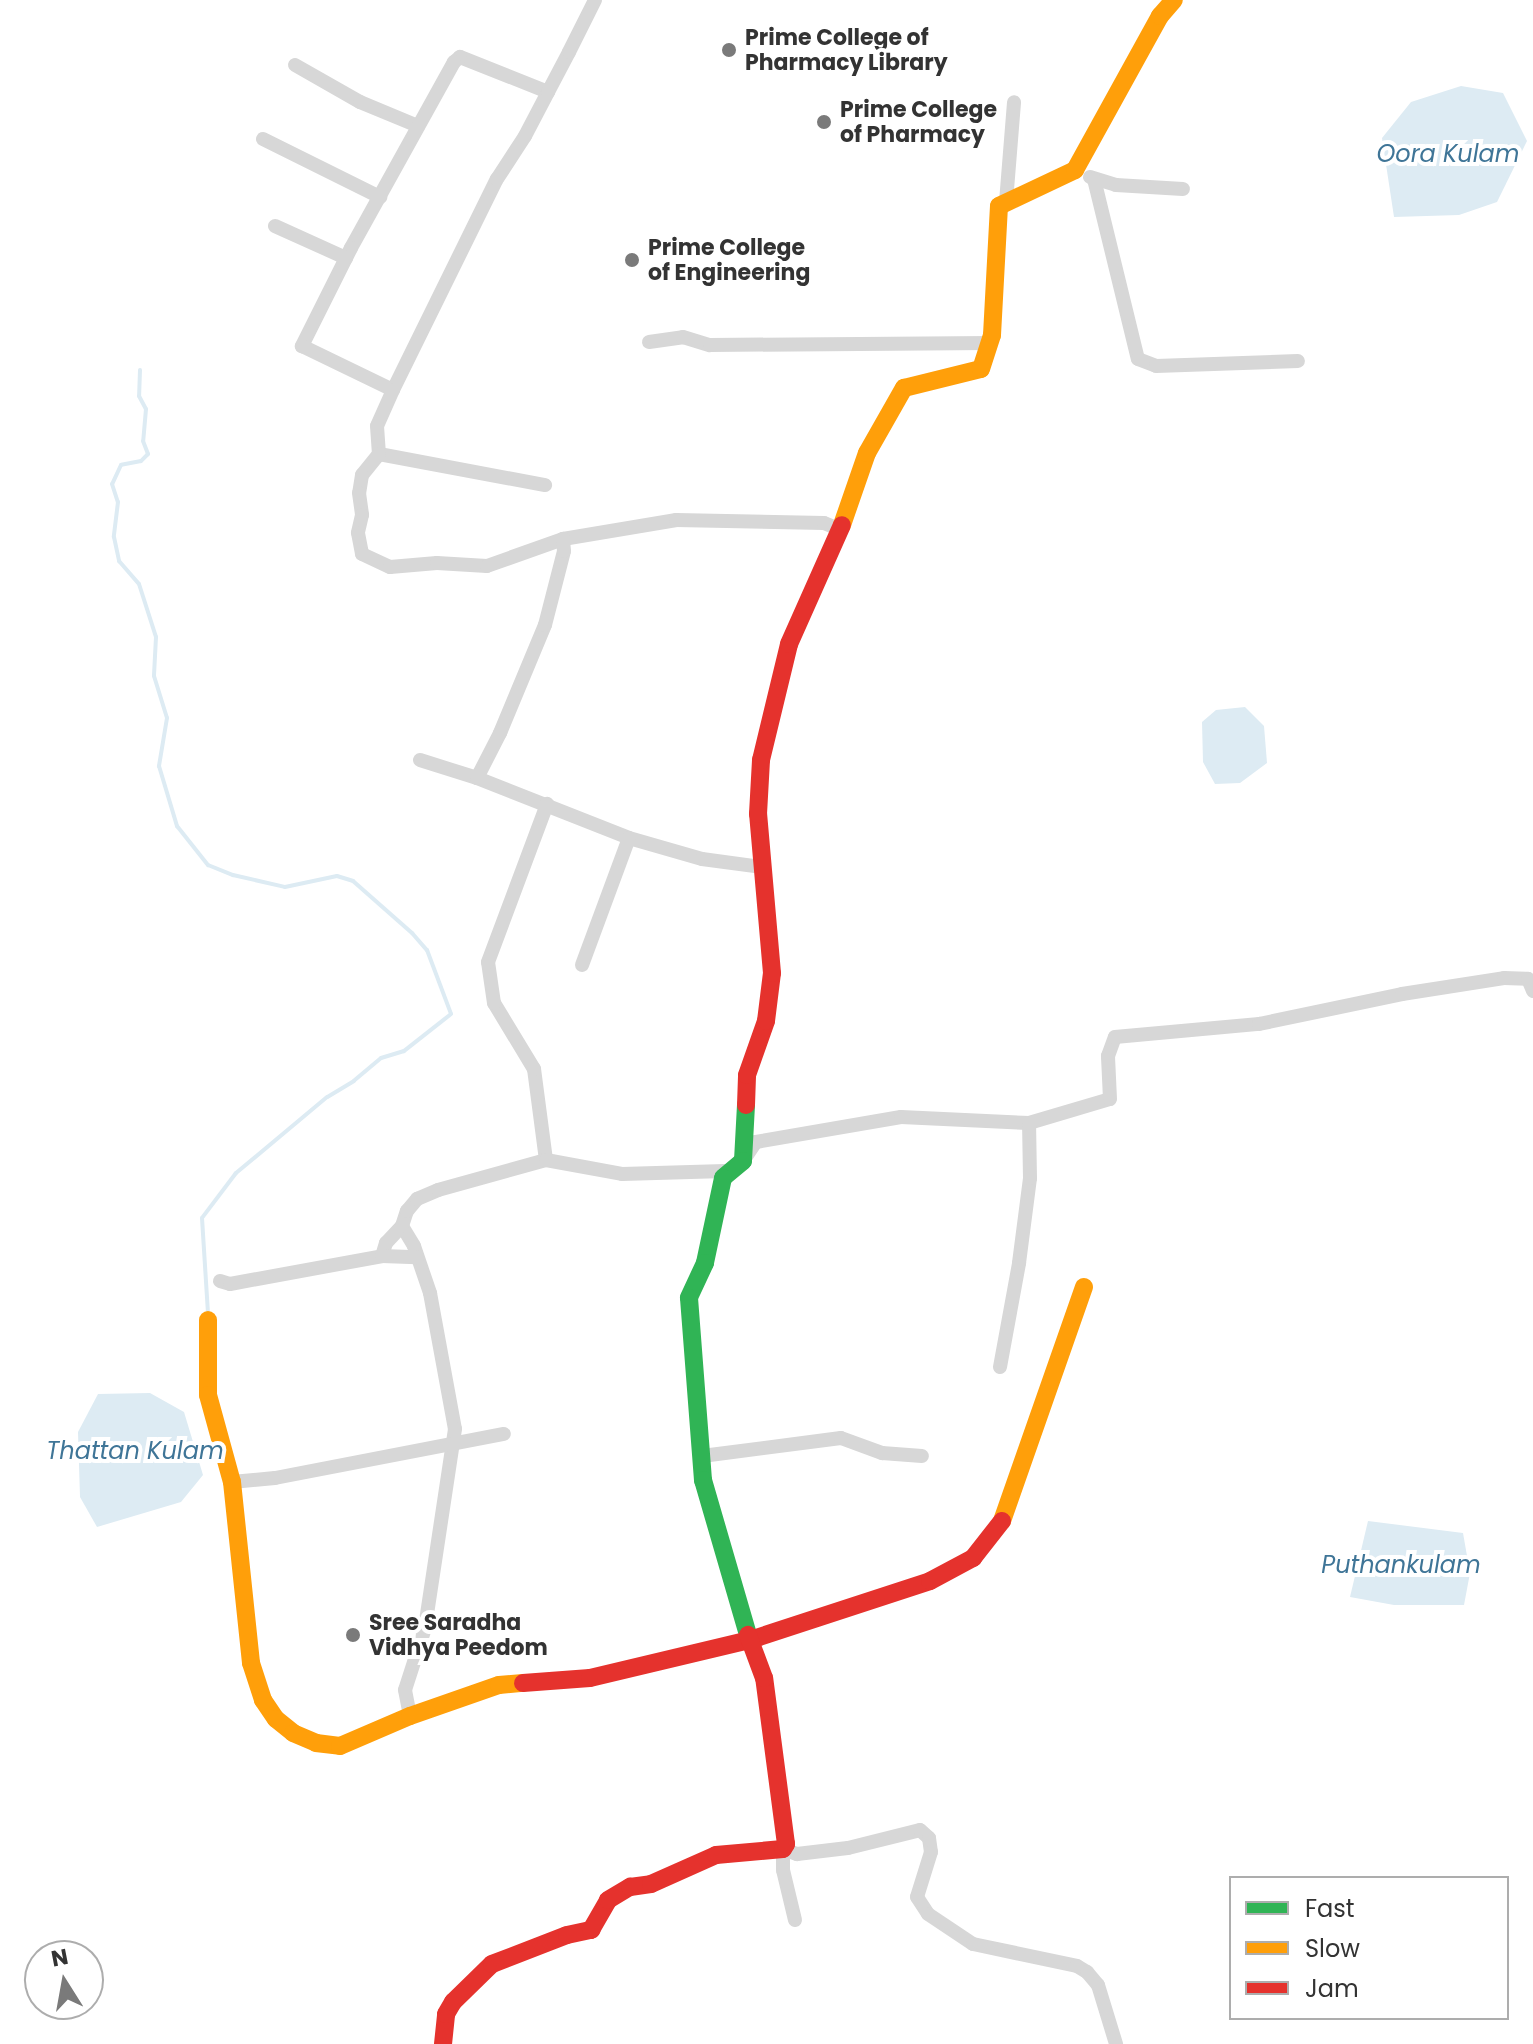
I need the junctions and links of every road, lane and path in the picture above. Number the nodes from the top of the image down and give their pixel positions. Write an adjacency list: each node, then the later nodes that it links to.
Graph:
1 (595, 0): 4 (street)
2 (1174, 0): 8 (street)
3 (295, 65): 6 (street)
4 (548, 92): 6 (street); 18 (street)
5 (1014, 102): 12 (street)
6 (418, 126): 11 (street)
7 (263, 139): 11 (street)
8 (1075, 170): 9 (street); 12 (street)
9 (1094, 179): 10 (street); 17 (street)
10 (1183, 189)
11 (380, 197): 14 (street)
12 (1006, 202): 16 (street)
13 (275, 226): 14 (street)
14 (346, 258): 18 (street)
15 (649, 342): 16 (street)
16 (990, 343): 21 (street)
17 (1298, 361)
18 (393, 390): 19 (street)
19 (379, 454): 20 (street); 22 (street)
20 (545, 485)
21 (841, 530): 22 (street); 27 (street)
22 (563, 539): 24 (street)
23 (420, 760): 24 (street)
24 (477, 778): 25 (street)
25 (547, 804): 26 (street); 31 (street)
26 (629, 838): 27 (street); 28 (street)
27 (762, 867): 32 (street)
28 (582, 965)
29 (1533, 991): 30 (street)
30 (1029, 1123): 32 (street); 40 (street)
31 (546, 1160): 33 (street); 34 (street)
32 (743, 1161): 33 (street)
33 (723, 1178): 43 (street)
34 (402, 1226): 35 (street); 36 (street)
35 (382, 1256): 36 (street); 37 (street)
36 (417, 1257): 42 (street)
37 (220, 1281)
38 (1084, 1287): 46 (street)
39 (208, 1320): 45 (street)
40 (1000, 1367)
41 (504, 1434): 42 (street)
42 (451, 1445): 45 (street); 47 (street)
43 (702, 1456): 44 (street); 46 (street)
44 (922, 1456)
45 (232, 1482): 47 (street)
46 (750, 1640): 47 (street); 48 (street)
47 (410, 1716)
48 (783, 1849): 49 (street); 50 (street); 51 (street)
49 (795, 1920)
50 (443, 2044)
51 (1116, 2044)

